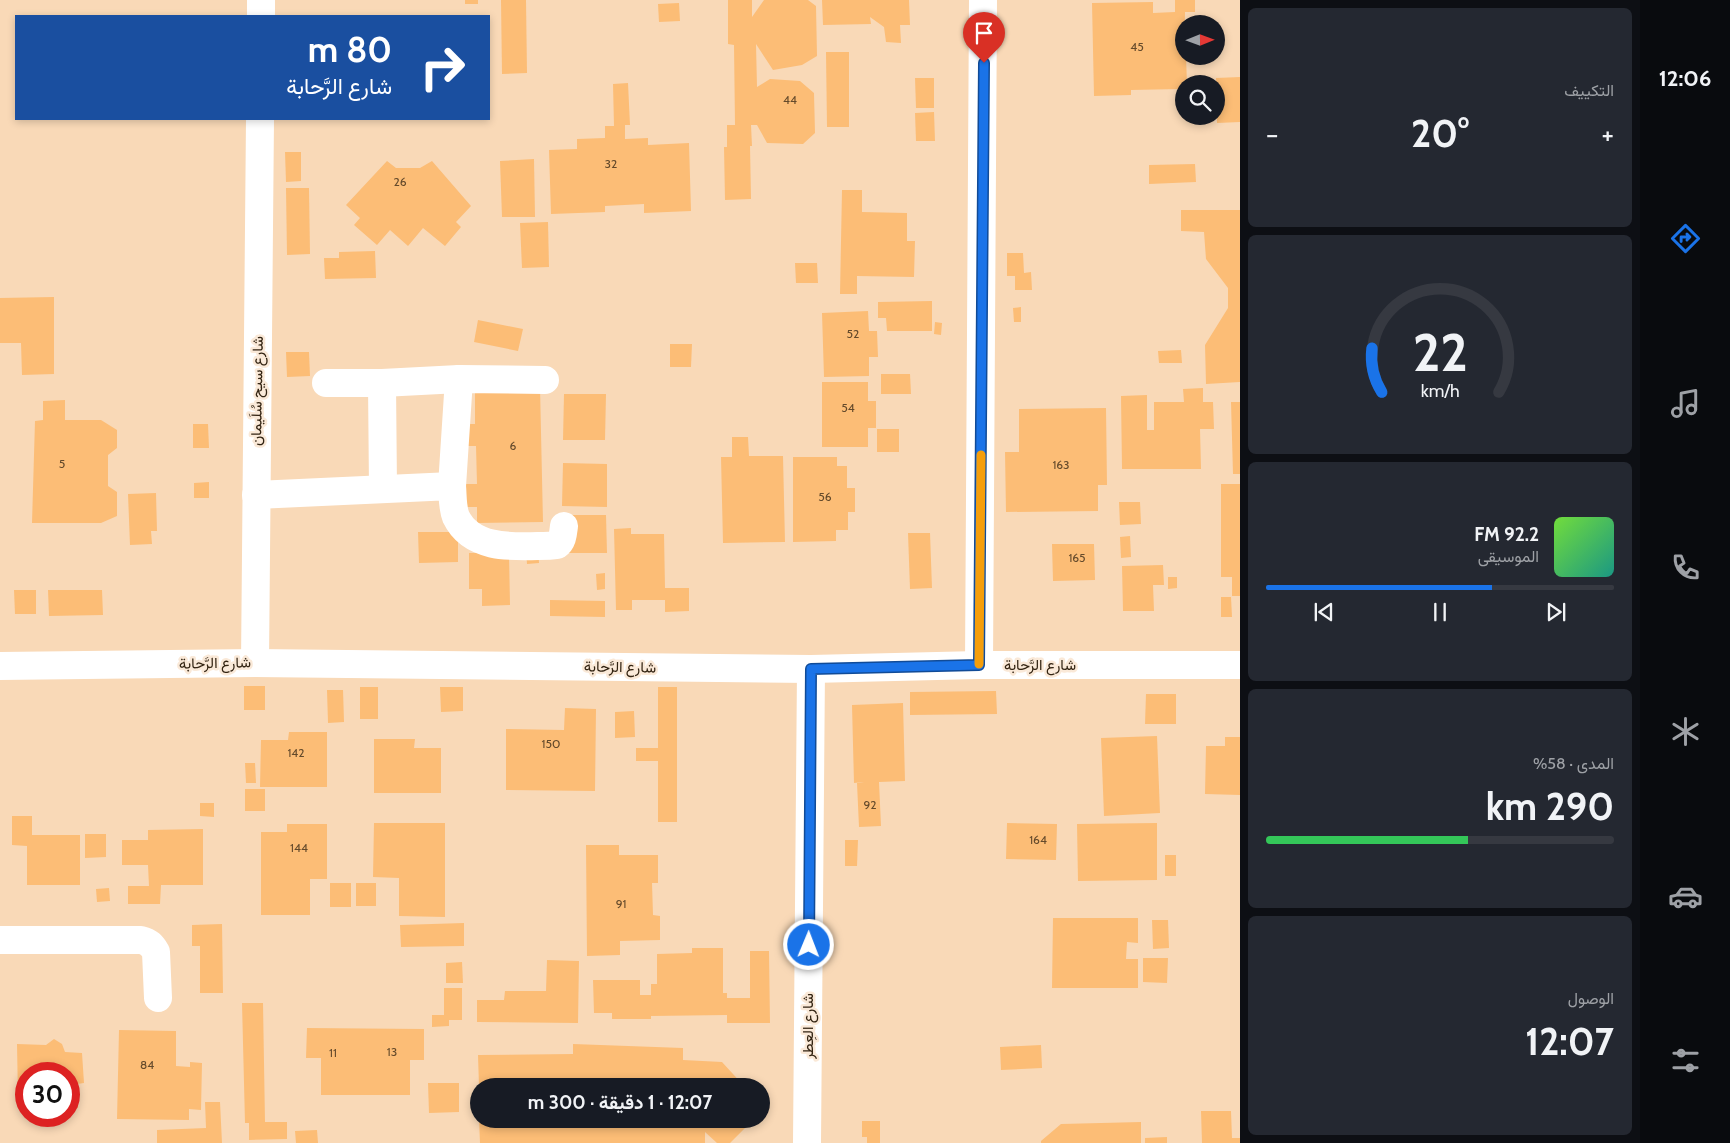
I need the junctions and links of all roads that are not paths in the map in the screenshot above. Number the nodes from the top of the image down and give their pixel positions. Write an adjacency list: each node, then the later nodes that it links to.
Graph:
1 (261, 0): 3 (street)
2 (983, 0): 14 (street)
3 (261, 15)
4 (260, 120): 11 (street, شارع سيح سُلَيمان)
5 (459, 379): 6 (street); 8 (street); 9 (street)
6 (546, 380)
7 (326, 383): 8 (street)
8 (382, 383): 10 (street)
9 (452, 486): 10 (street); 12 (street)
10 (383, 489): 11 (street)
11 (256, 495): 13 (street, شارع سيح سُلَيمان)
12 (564, 526)
13 (255, 663): 16 (street, شارع الرَّحابة); 17 (street, شارع الرَّحابة)
14 (979, 665): 15 (street, شارع الرَّحابة); 17 (street, شارع الرَّحابة)
15 (1240, 665)
16 (0, 666)
17 (811, 669): 20 (street, شارع العِطر)
18 (0, 940): 19 (street)
19 (158, 998)
20 (807, 1143)

